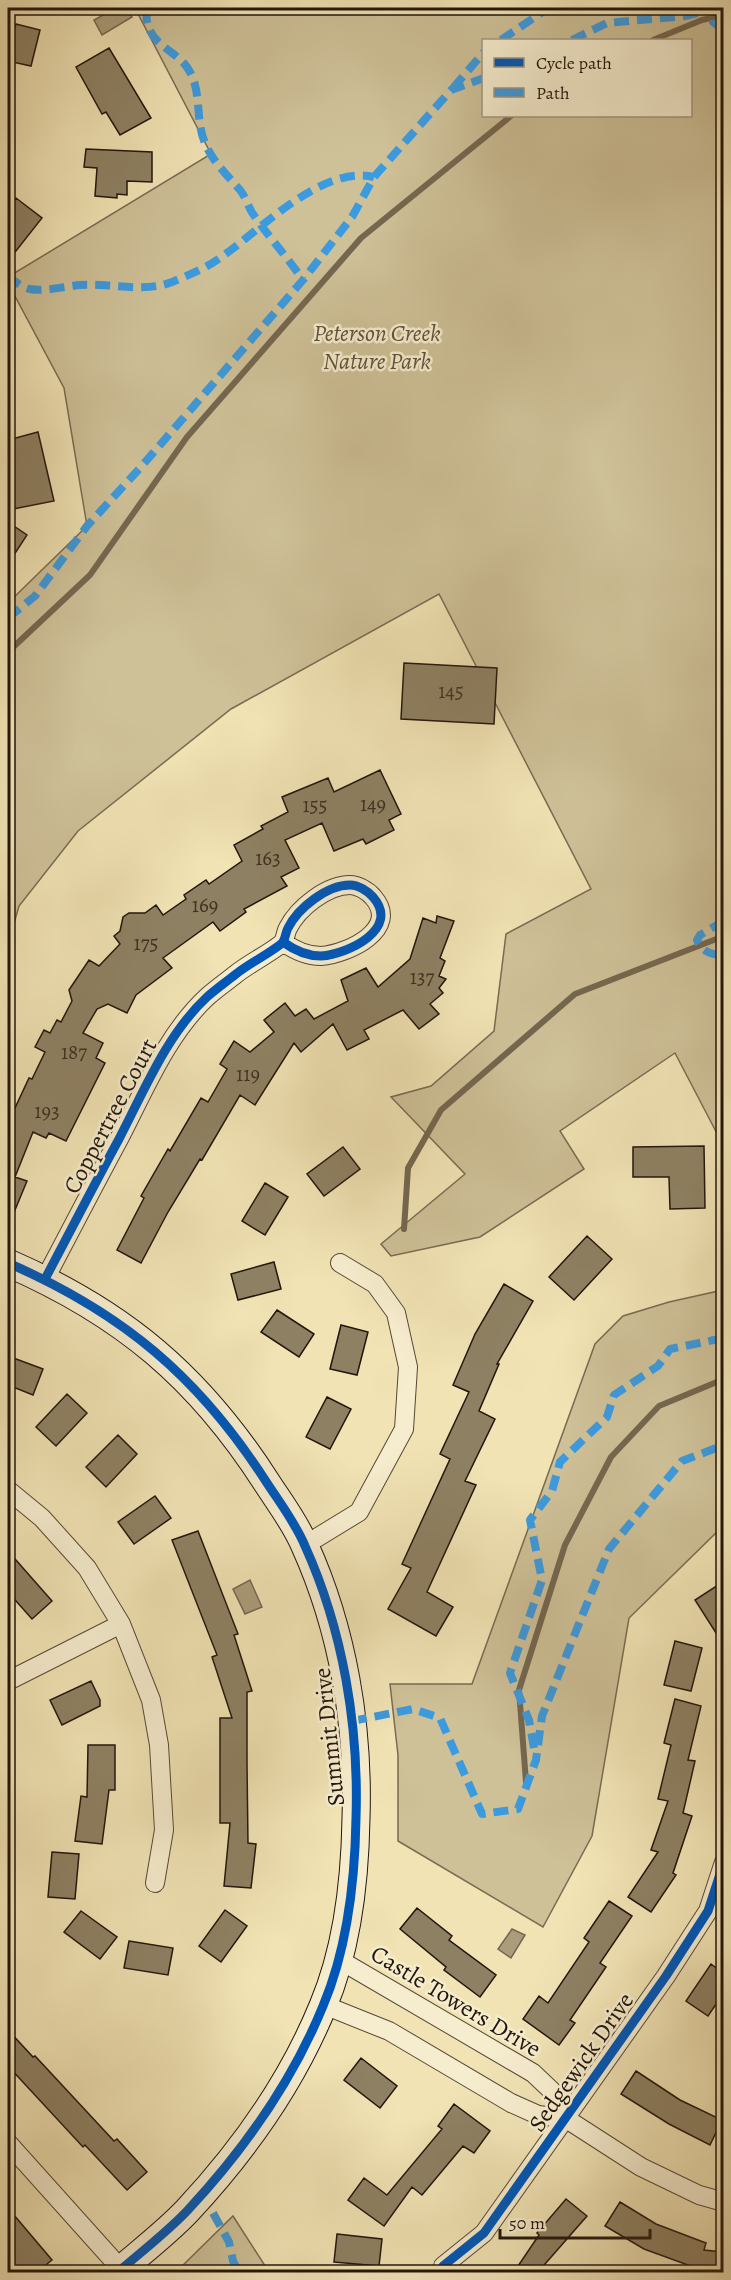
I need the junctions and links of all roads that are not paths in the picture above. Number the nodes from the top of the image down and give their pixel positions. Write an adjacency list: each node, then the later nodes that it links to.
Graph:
1 (283, 942): 1 (street, Coppertree Court); 4 (street, Coppertree Court)
2 (8, 1263): 4 (main road, Summit Drive)
3 (340, 1263): 6 (street)
4 (45, 1279): 6 (main road, Summit Drive)
5 (8, 1490): 7 (street)
6 (305, 1545): 12 (main road, Summit Drive)
7 (121, 1624): 8 (street); 10 (street)
8 (8, 1681)
9 (723, 1862): 11 (street, Sedgewick Drive)
10 (155, 1882)
11 (716, 1916): 14 (street, Sedgewick Drive)
12 (338, 1959): 13 (main road, Summit Drive); 14 (street, Castle Towers Drive)
13 (324, 2004): 14 (street); 18 (main road, Summit Drive)
14 (565, 2118): 16 (street); 17 (street, Sedgewick Drive)
15 (8, 2143): 18 (street)
16 (723, 2202)
17 (443, 2265)
18 (120, 2271)

